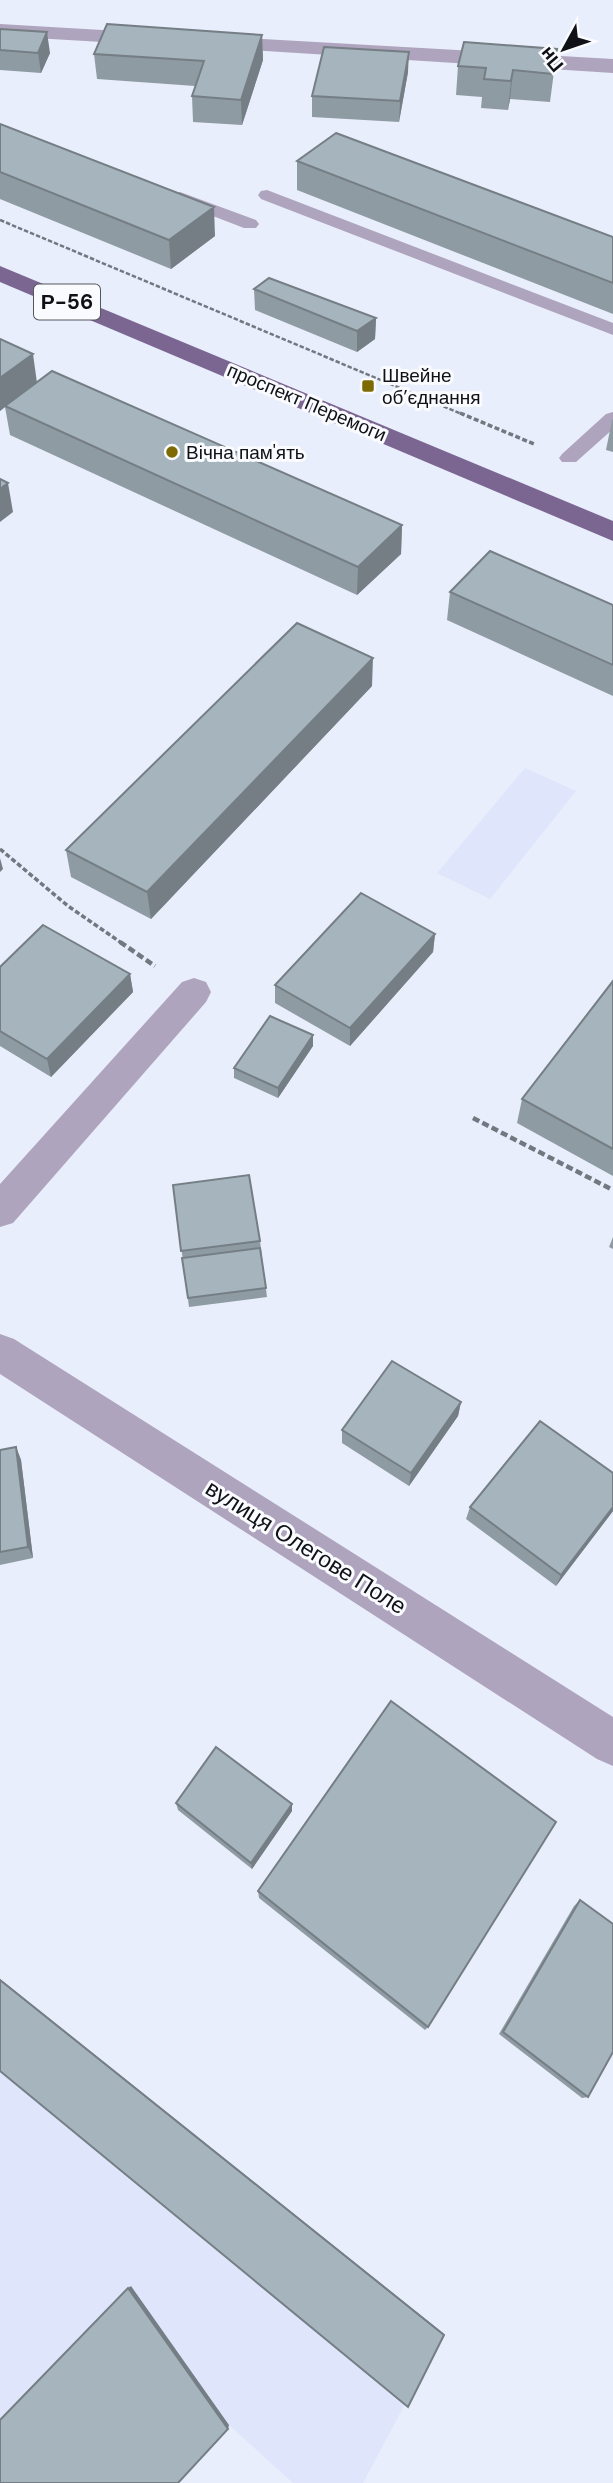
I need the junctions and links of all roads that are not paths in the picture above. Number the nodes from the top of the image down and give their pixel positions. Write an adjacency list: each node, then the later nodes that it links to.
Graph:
1 (0, 30): 2 (street)
2 (613, 66)
3 (162, 190): 5 (lane)
4 (267, 195): 7 (lane)
5 (250, 224)
6 (0, 274): 10 (main road, проспект Перемоги / Р-56)
7 (613, 329)
8 (613, 418): 9 (lane)
9 (569, 458)
10 (613, 532)
11 (194, 992): 12 (street)
12 (0, 1211)
13 (0, 1352): 14 (street, вулиця Олегове Поле)
14 (613, 1743)

